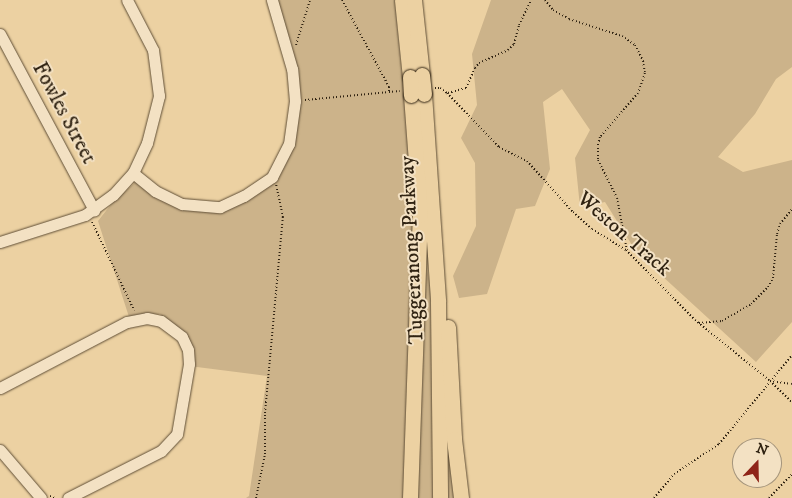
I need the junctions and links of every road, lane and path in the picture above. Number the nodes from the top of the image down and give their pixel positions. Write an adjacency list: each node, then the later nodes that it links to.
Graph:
1 (127, 0): 15 (street)
2 (272, 0): 10 (street)
3 (310, 0): 10 (path)
4 (342, 0): 12 (path)
5 (402, 0): 11 (highway, Tuggeranong Parkway)
6 (414, 0): 11 (highway, Tuggeranong Parkway)
7 (531, 0): 13 (path)
8 (544, 0): 22 (path)
9 (0, 34): 17 (street, Fowles Street)
10 (289, 61): 14 (street)
11 (417, 87): 12 (path); 13 (path, Weston Track); 19 (highway, Tuggeranong Parkway); 25 (highway, Tuggeranong Parkway)
12 (390, 92): 14 (path)
13 (447, 93): 22 (path, Weston Track)
14 (295, 101): 16 (street)
15 (134, 173): 16 (street); 17 (street)
16 (273, 174): 35 (path)
17 (94, 210): 21 (street)
18 (792, 210): 24 (path)
19 (433, 219): 38 (highway, Tuggeranong Parkway); 39 (highway)
20 (85, 223): 23 (path)
21 (0, 242)
22 (627, 251): 24 (path, Weston Track)
23 (138, 319): 29 (street); 34 (street)
24 (699, 323): 27 (path, Weston Track)
25 (416, 331): 36 (highway); 37 (highway, Tuggeranong Parkway)
26 (792, 355): 27 (path)
27 (770, 381): 28 (path); 30 (path, Weston Track); 40 (path)
28 (792, 384)
29 (0, 388)
30 (792, 402)
31 (0, 450): 33 (street)
32 (792, 474): 41 (path)
33 (41, 498)
34 (68, 498)
35 (256, 498)
36 (402, 498)
37 (410, 498)
38 (440, 498)
39 (461, 498)
40 (654, 498)
41 (769, 498)

